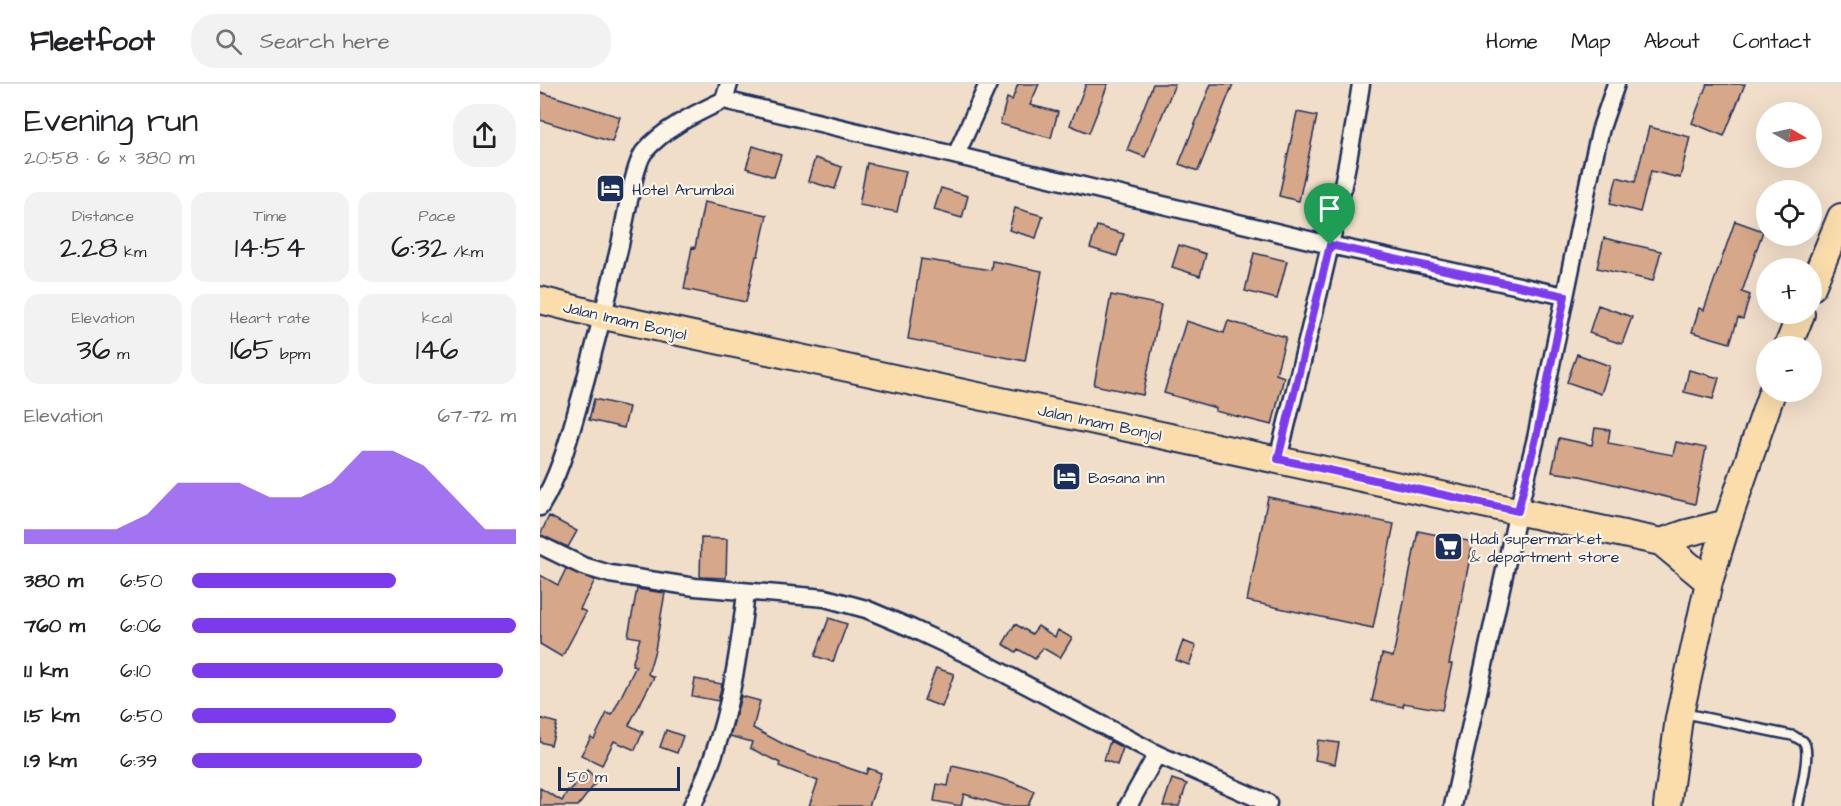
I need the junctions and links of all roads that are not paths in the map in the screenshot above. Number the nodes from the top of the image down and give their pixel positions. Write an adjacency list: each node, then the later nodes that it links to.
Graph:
1 (988, 84): 5 (street)
2 (1361, 84): 7 (street)
3 (1616, 84): 9 (street)
4 (727, 92): 5 (street); 11 (street)
5 (956, 155): 7 (street)
6 (1841, 217): 8 (main road)
7 (1330, 245): 9 (street); 13 (street)
8 (1822, 263)
9 (1565, 296): 15 (street)
10 (540, 300): 11 (main road, Jalan Imam Bonjol)
11 (604, 316): 13 (main road, Jalan Imam Bonjol); 14 (street)
12 (1769, 402): 16 (main road)
13 (1278, 459): 15 (main road, Jalan Imam Bonjol)
14 (540, 507)
15 (1518, 511): 17 (main road, Jalan Imam Bonjol); 26 (street)
16 (1727, 523): 17 (main road); 19 (main road)
17 (1661, 542): 19 (main road)
18 (540, 545): 20 (street)
19 (1709, 582): 21 (main road)
20 (746, 592): 22 (street); 24 (street)
21 (1680, 713): 27 (main road); 28 (lane)
22 (1157, 754): 23 (street); 25 (street)
23 (1268, 803)
24 (692, 806)
25 (1128, 806)
26 (1453, 806)
27 (1667, 806)
28 (1798, 806)

